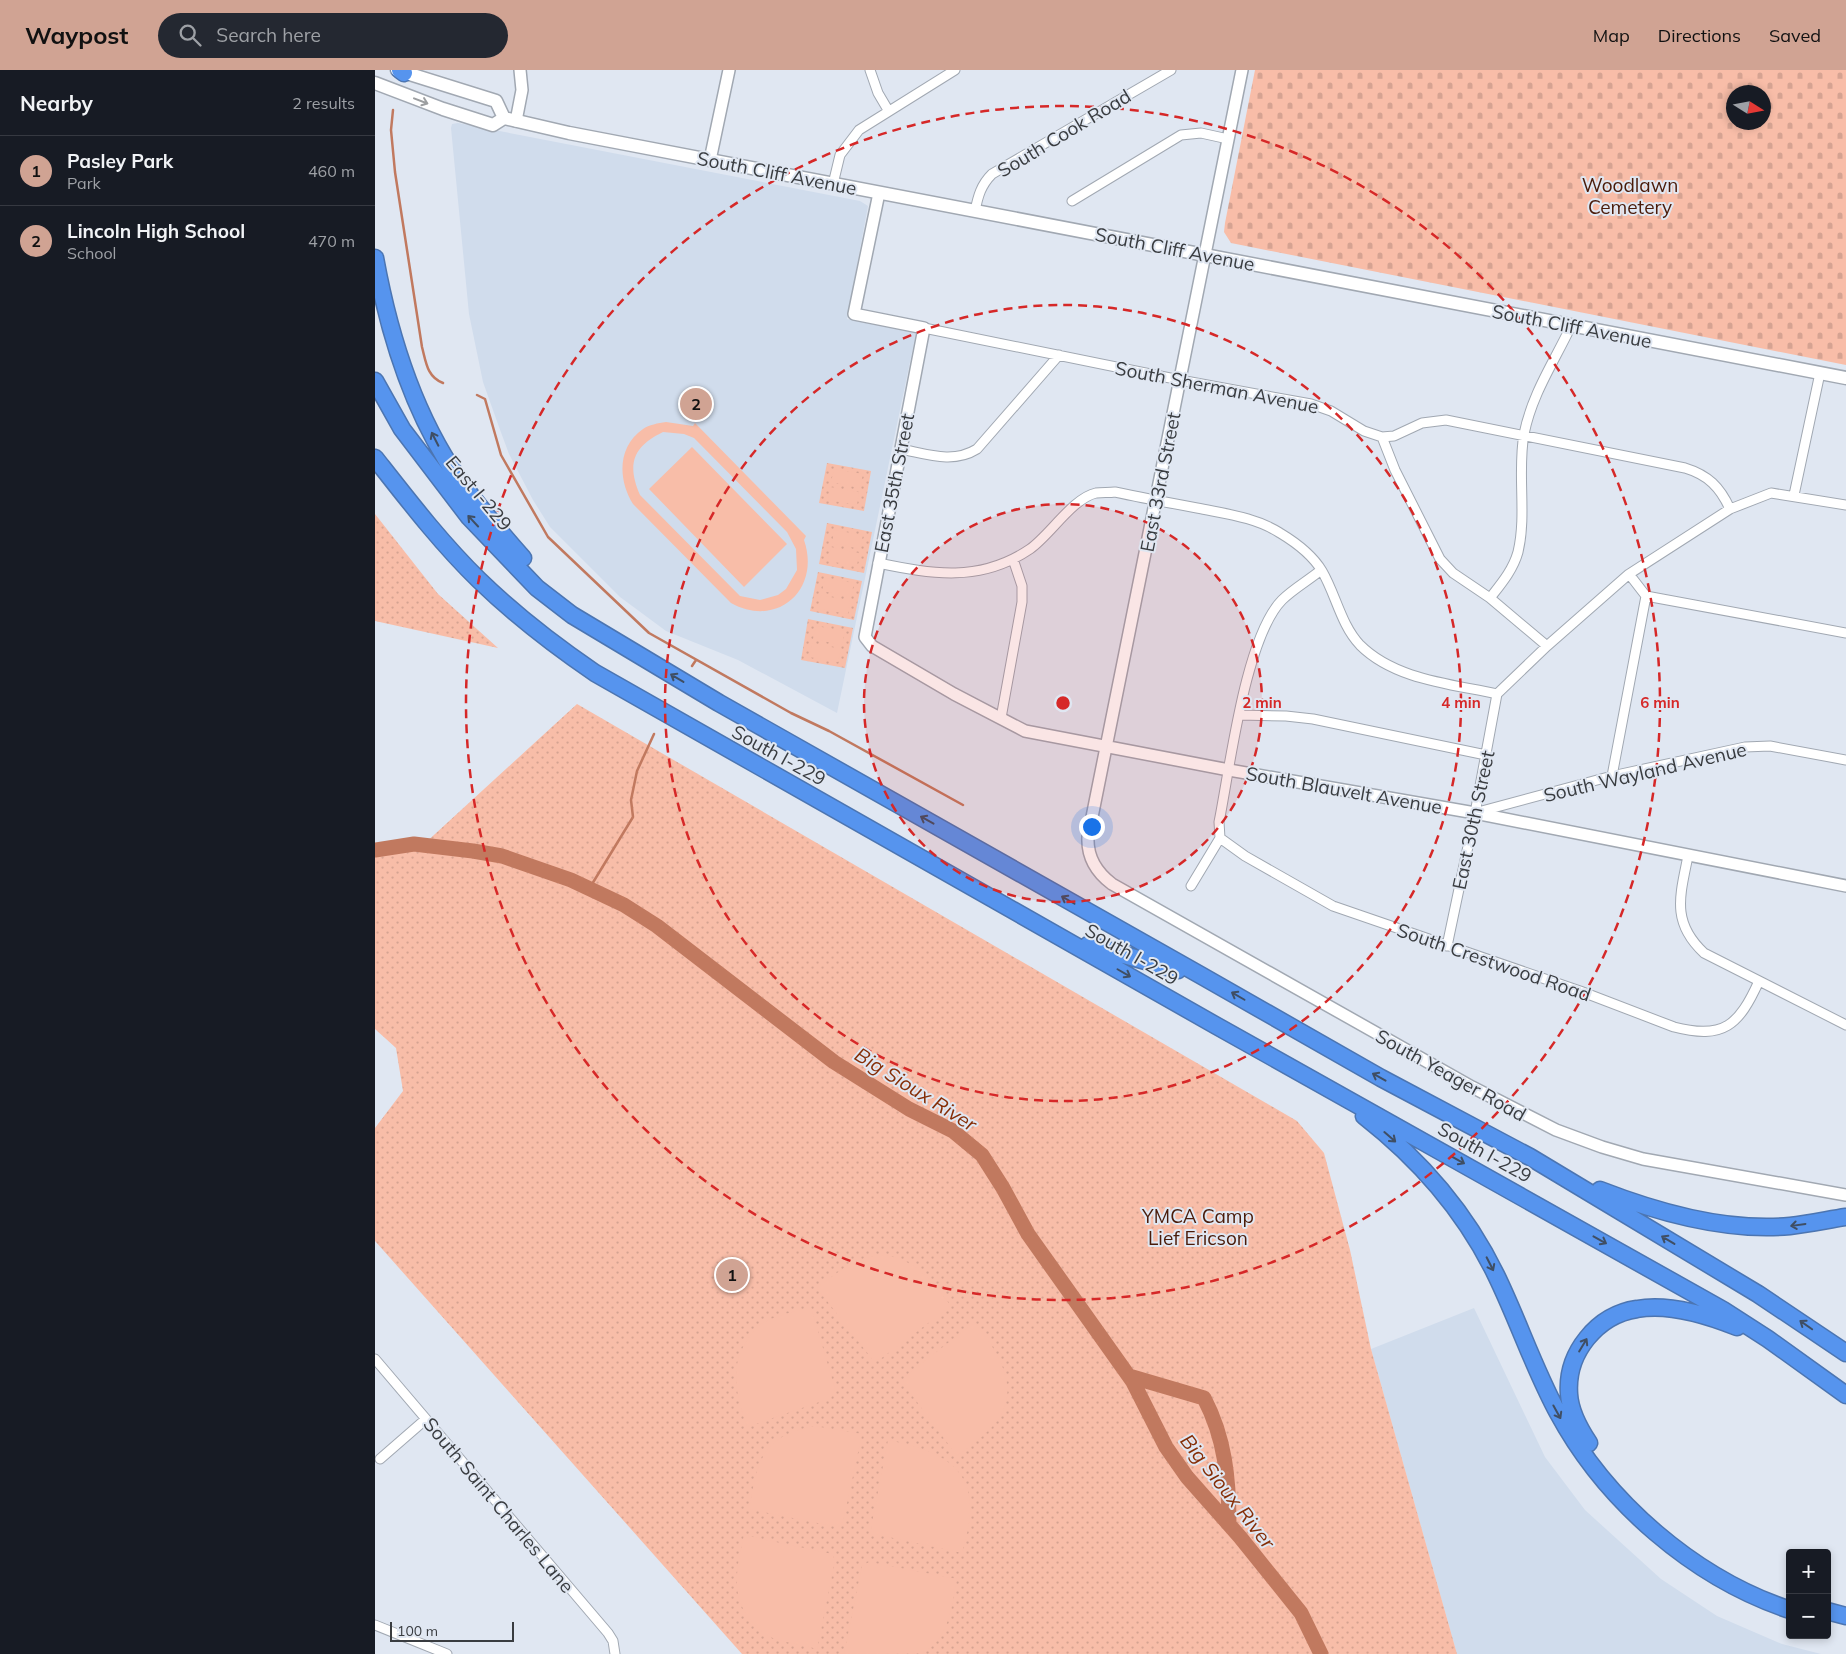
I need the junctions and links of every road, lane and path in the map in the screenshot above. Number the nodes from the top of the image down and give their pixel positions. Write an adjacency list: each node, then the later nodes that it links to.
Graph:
1 (520, 70): 10 (street)
2 (729, 70): 12 (street)
3 (870, 70): 9 (street)
4 (955, 70): 9 (street)
5 (1171, 70): 16 (street, South Cook Road)
6 (1240, 70): 11 (street, East 33rd Street)
7 (400, 71): 10 (main road)
8 (375, 83): 10 (main road, South Cliff Avenue, one-way to 10)
9 (888, 110): 13 (street)
10 (510, 120): 12 (main road, South Cliff Avenue)
11 (1228, 139): 15 (street); 17 (street, East 33rd Street)
12 (710, 160): 13 (main road, South Cliff Avenue)
13 (833, 184): 14 (main road, South Cliff Avenue)
14 (879, 192): 16 (main road, South Cliff Avenue); 20 (street, South Sherman Avenue)
15 (1072, 201)
16 (975, 211): 17 (main road, South Cliff Avenue)
17 (1205, 255): 19 (main road, South Cliff Avenue); 24 (street, East 33rd Street)
18 (375, 258): 42 (highway, one-way to 18)
19 (1571, 326): 22 (main road, South Cliff Avenue); 26 (street)
20 (924, 328): 21 (street, South Sherman Avenue); 29 (street, East 35th Street)
21 (1059, 355): 24 (street, South Sherman Avenue); 29 (street)
22 (1820, 373): 23 (main road, South Cliff Avenue); 31 (street)
23 (1846, 378)
24 (1180, 380): 27 (street, South Sherman Avenue); 32 (street, East 33rd Street)
25 (375, 381): 42 (highway, East I-229, one-way to 25)
26 (1524, 436): 27 (street); 34 (street); 41 (street)
27 (1382, 437): 41 (street)
28 (375, 448): 35 (highway)
29 (901, 449): 37 (street, East 35th Street)
30 (375, 458): 35 (highway)
31 (1795, 495): 33 (street); 34 (street)
32 (1156, 500): 36 (street); 38 (street); 49 (street, East 33rd Street)
33 (1846, 506)
34 (1730, 509): 39 (street)
35 (423, 516): 60 (highway, South I-229)
36 (1013, 559): 37 (street); 48 (street)
37 (878, 563): 44 (street, East 35th Street)
38 (1321, 570): 46 (street); 47 (street)
39 (1629, 574): 40 (street); 45 (street)
40 (1646, 596): 43 (street); 53 (street)
41 (1490, 598): 45 (street)
42 (571, 615): 62 (highway, South I-229, one-way to 42)
43 (1846, 634)
44 (865, 637): 48 (street, South Blauvelt Avenue)
45 (1547, 646): 46 (street)
46 (1497, 694): 50 (street, East 30th Street)
47 (1240, 716): 50 (street); 52 (street)
48 (1001, 718): 49 (street, South Blauvelt Avenue)
49 (1106, 746): 52 (street, South Blauvelt Avenue); 57 (street, East 33rd Street)
50 (1486, 755): 54 (street, East 30th Street)
51 (1846, 760): 53 (street, South Wayland Avenue)
52 (1229, 770): 54 (street, South Blauvelt Avenue); 55 (street)
53 (1612, 776): 54 (street, South Wayland Avenue)
54 (1475, 813): 56 (street, South Blauvelt Avenue); 61 (street, East 30th Street)
55 (1219, 838): 58 (street); 61 (street, South Crestwood Road)
56 (1688, 856): 59 (street, South Blauvelt Avenue); 63 (street)
57 (1094, 864): 67 (street, South Yeager Road)
58 (1191, 886)
59 (1846, 886)
60 (1067, 939): 62 (highway); 65 (highway, South I-229, one-way to 65)
61 (1447, 946): 63 (street, South Crestwood Road)
62 (1202, 976): 66 (highway, South I-229, one-way to 62)
63 (1759, 981): 64 (street)
64 (1846, 1025)
65 (1278, 1060): 71 (highway, South I-229, one-way to 71); 76 (highway, one-way to 76)
66 (1530, 1157): 68 (highway, one-way to 66); 69 (highway, South I-229, one-way to 66)
67 (1846, 1195)
68 (1846, 1218)
69 (1846, 1353)
70 (375, 1359): 73 (street, South Saint Charles Lane)
71 (1801, 1362): 72 (highway, South I-229); 75 (highway, one-way to 71)
72 (1846, 1395)
73 (426, 1419): 74 (street); 83 (street, South Saint Charles Lane)
74 (380, 1459)
75 (1786, 1597)
76 (1786, 1608)
77 (1831, 1612): 78 (highway)
78 (1846, 1616)
79 (1831, 1623): 81 (highway)
80 (375, 1625): 82 (street)
81 (1846, 1627)
82 (447, 1654)
83 (615, 1654)

